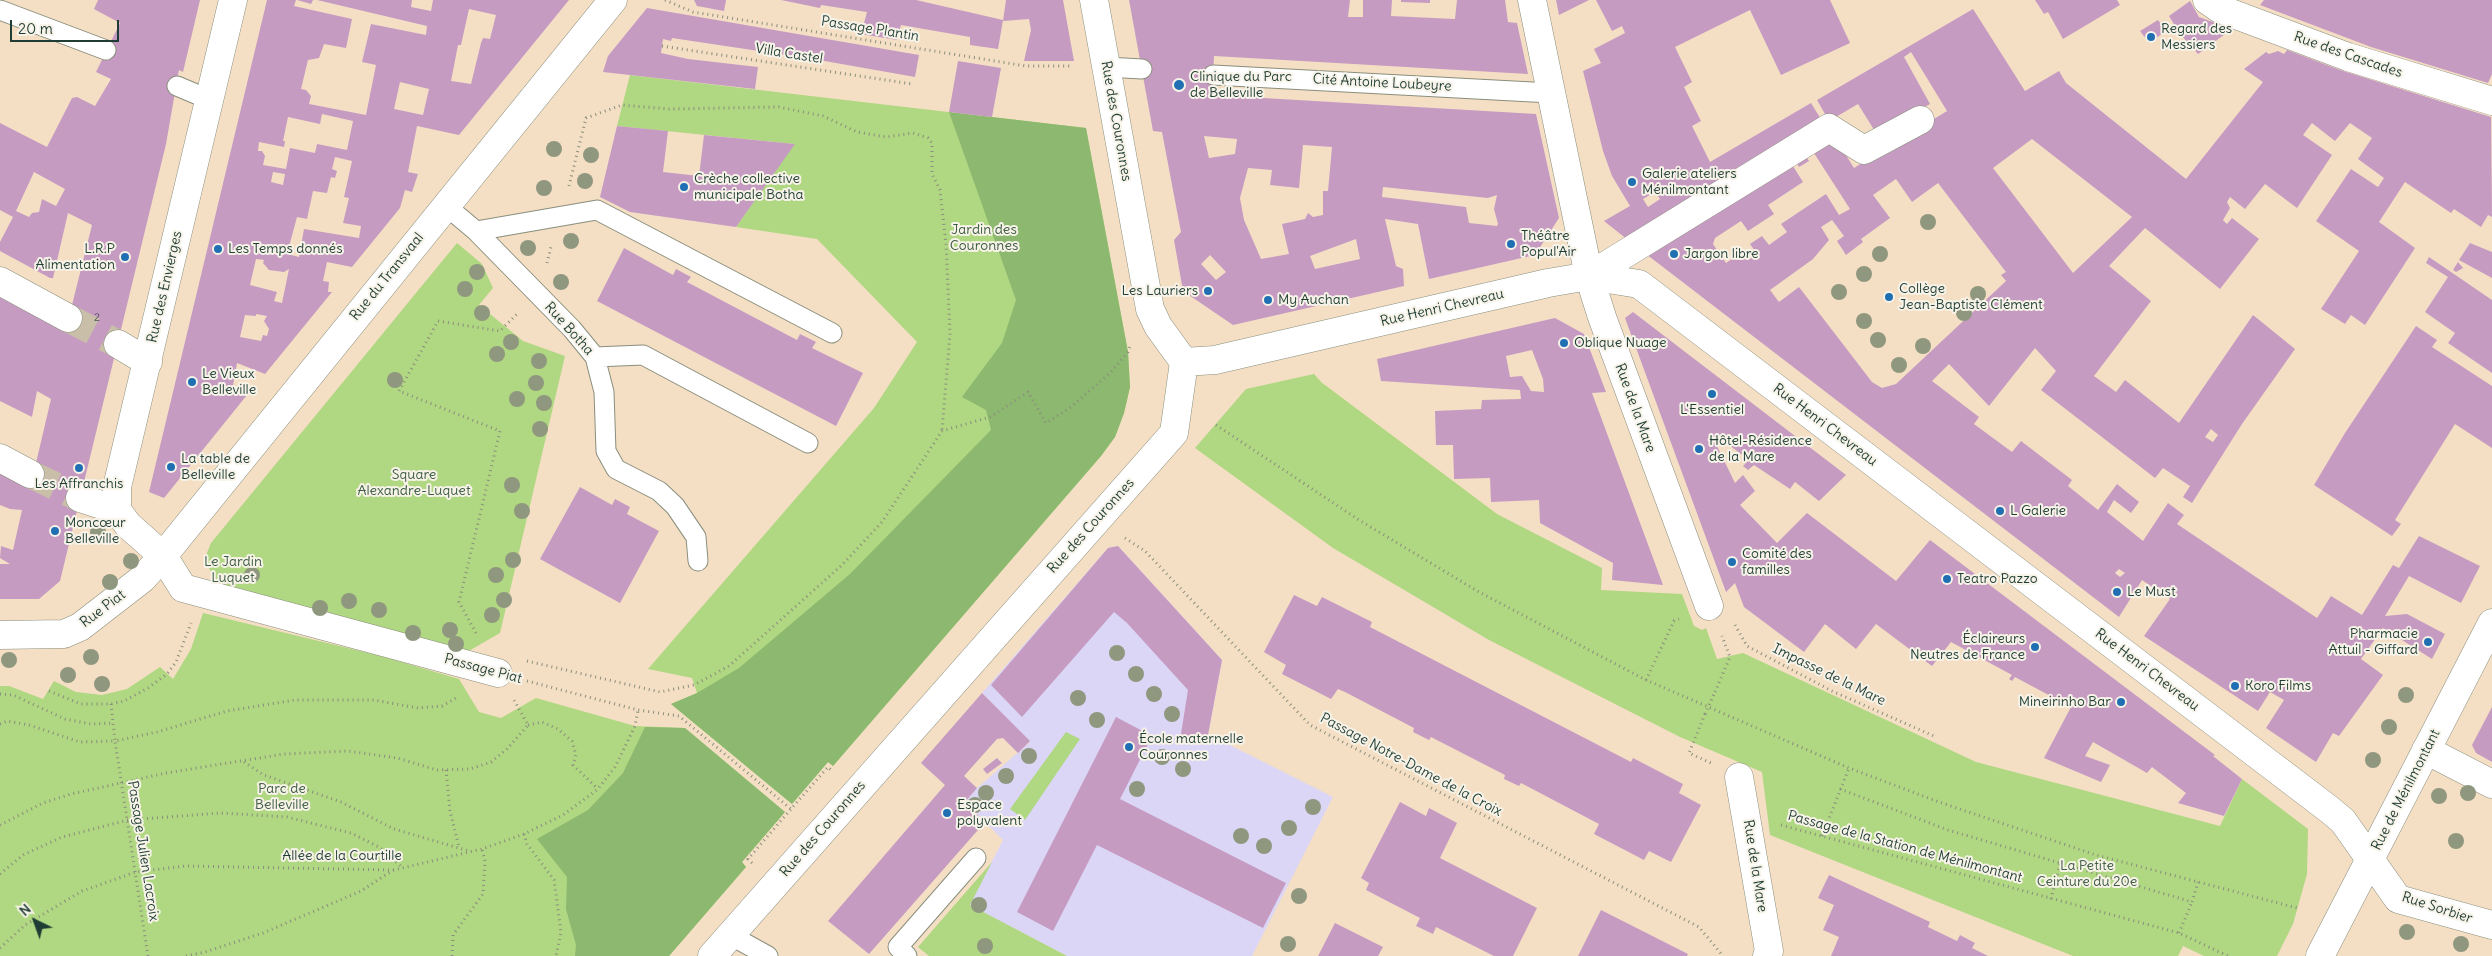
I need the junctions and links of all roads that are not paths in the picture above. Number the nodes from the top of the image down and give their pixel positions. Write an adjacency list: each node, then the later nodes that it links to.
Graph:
1 (233, 0): 13 (street, Rue des Envierges)
2 (613, 0): 16 (street, Rue du Transvaal)
3 (1094, 0): 8 (street, Rue des Couronnes)
4 (1532, 0): 12 (street, Rue de la Mare)
5 (2207, 0): 14 (street, Rue des Cascades)
6 (0, 10): 7 (lane)
7 (106, 50)
8 (1106, 67): 9 (lane); 25 (street, Rue des Couronnes)
9 (1142, 69)
10 (1213, 75): 12 (lane, Cité Antoine Loubeyre)
11 (177, 86): 13 (lane)
12 (1551, 93): 18 (street, Rue de la Mare)
13 (210, 100): 24 (street, Rue des Envierges)
14 (2492, 101)
15 (1920, 120): 18 (street)
16 (445, 205): 17 (lane, Rue Botha); 31 (street, Rue du Transvaal)
17 (476, 231): 21 (lane); 23 (lane, Rue Botha)
18 (1589, 276): 25 (street, Rue Henri Chevreau); 33 (street, Rue de la Mare); 41 (street, Rue Henri Chevreau)
19 (0, 281): 20 (street)
20 (68, 318)
21 (832, 333)
22 (118, 344): 24 (street)
23 (596, 357): 26 (lane); 32 (lane, Rue Botha)
24 (148, 362): 30 (street, Rue des Envierges)
25 (1184, 362): 43 (street, Rue des Couronnes)
26 (808, 443)
27 (0, 458): 28 (street)
28 (30, 474)
29 (80, 498): 30 (street)
30 (117, 510): 31 (street)
31 (163, 556): 35 (street, Rue Piat); 36 (street, Passage Piat)
32 (698, 561)
33 (1709, 606)
34 (2492, 623): 37 (street, Rue de Ménilmontant)
35 (0, 635)
36 (498, 673)
37 (2426, 750): 39 (street); 41 (street, Rue de Ménilmontant)
38 (1739, 777): 47 (street, Rue de la Mare)
39 (2492, 784)
40 (976, 858): 46 (lane)
41 (2371, 859): 42 (street, Rue Sorbier); 48 (street, Rue de Ménilmontant)
42 (2492, 925)
43 (730, 935): 44 (street, Rue des Couronnes); 45 (lane)
44 (712, 956)
45 (768, 956)
46 (908, 956)
47 (1767, 956)
48 (2320, 956)

